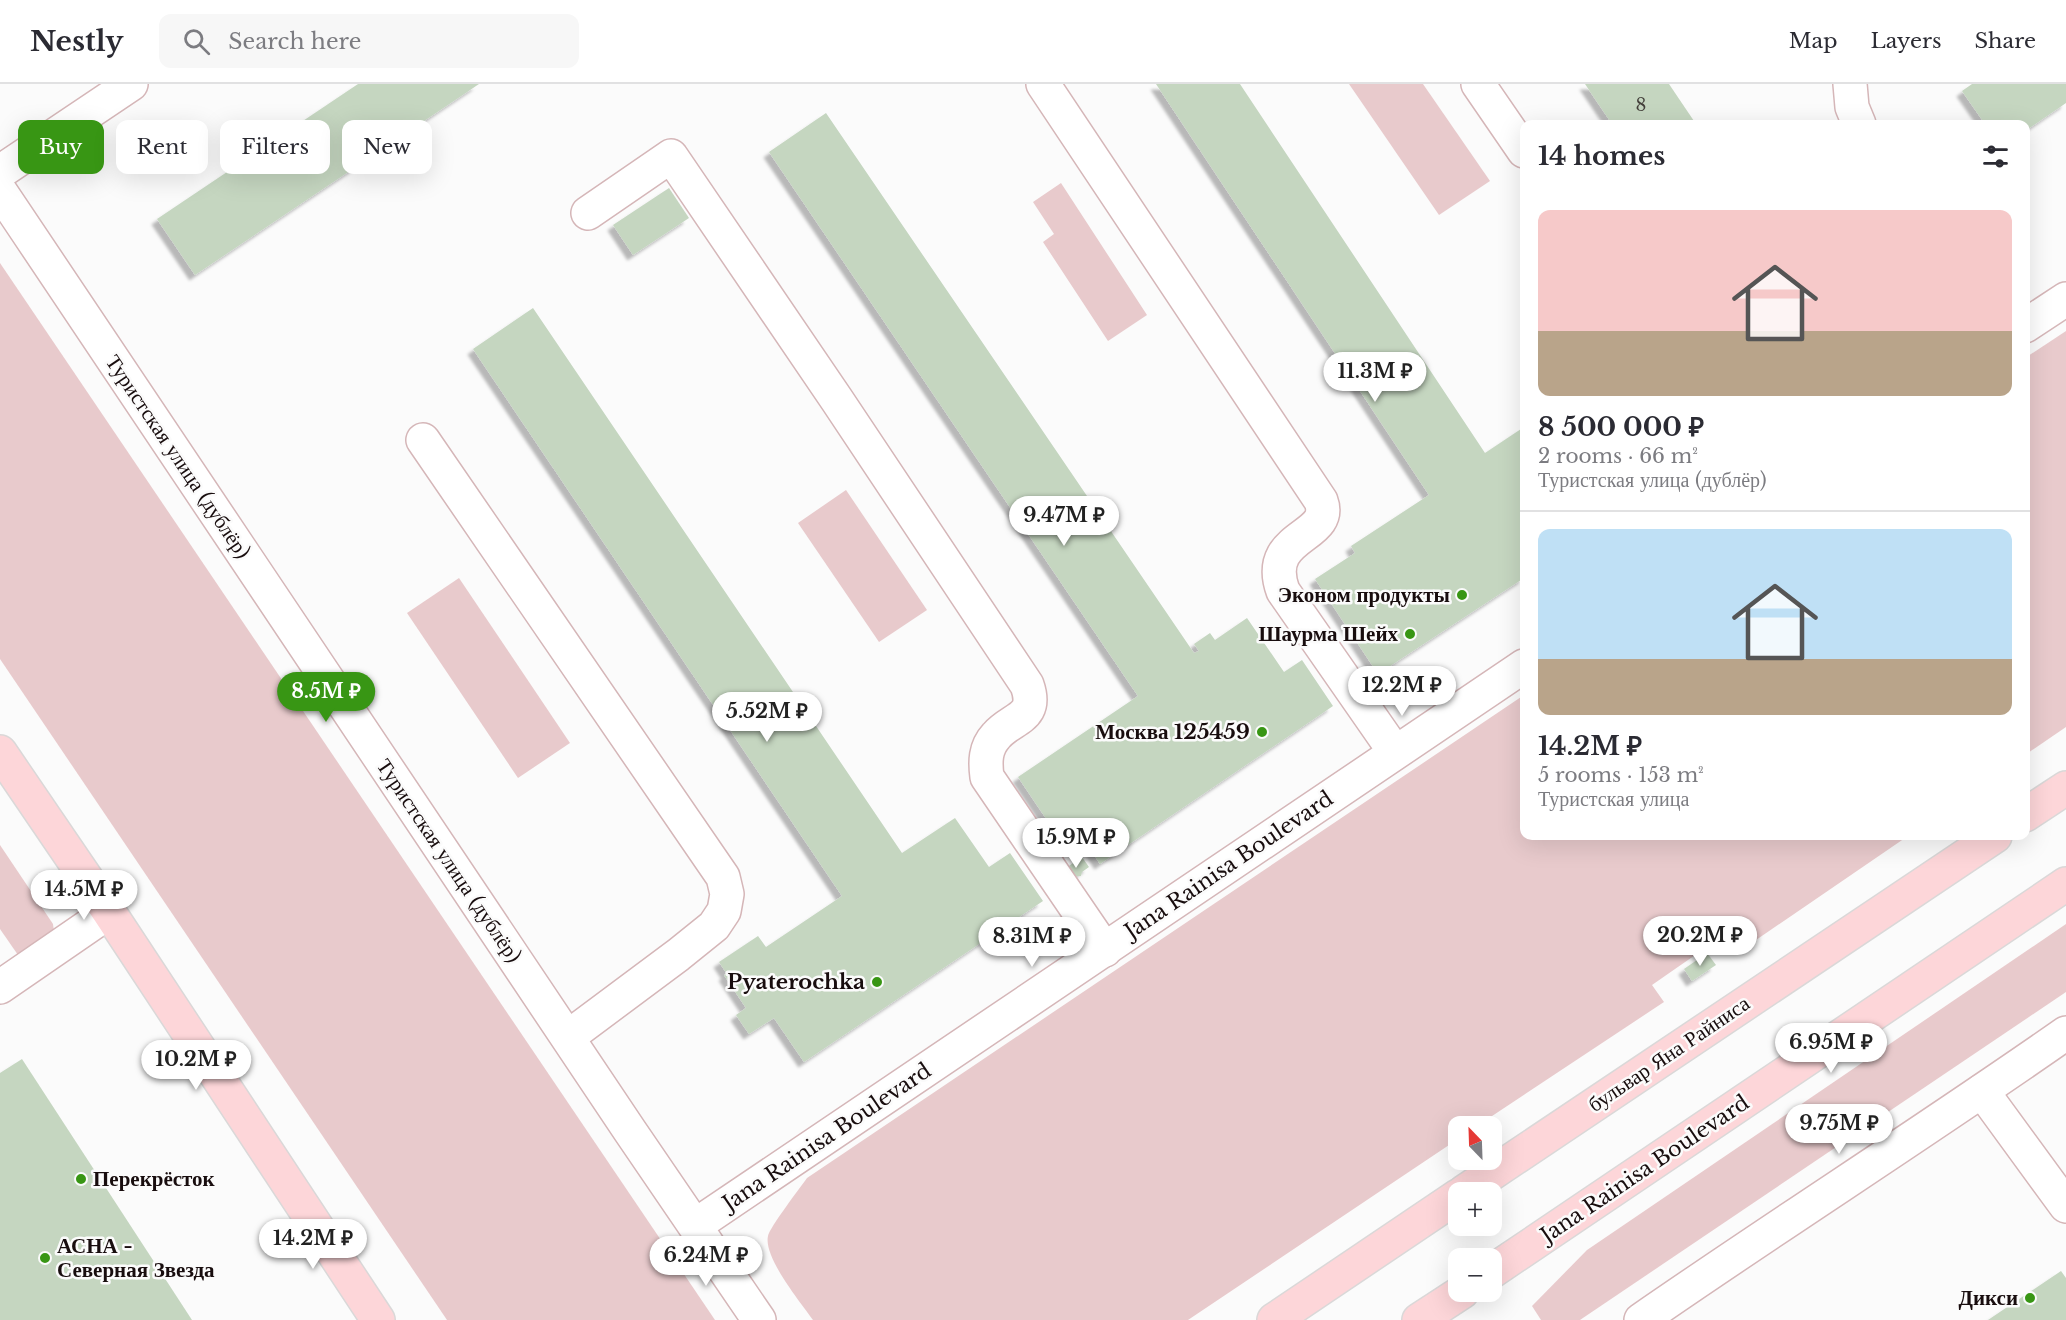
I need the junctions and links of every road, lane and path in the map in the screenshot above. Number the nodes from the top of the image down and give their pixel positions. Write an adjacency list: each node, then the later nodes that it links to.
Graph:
1 (132, 84): 7 (street)
2 (1043, 84): 15 (street)
3 (1478, 84): 6 (street)
4 (1850, 84): 5 (street)
5 (1857, 120)
6 (1520, 145)
7 (0, 172)
8 (0, 191): 24 (street, Туристская улица (дублёр))
9 (588, 213): 21 (street)
10 (2066, 299): 11 (street)
11 (2030, 323)
12 (423, 440): 24 (street)
13 (1520, 669): 15 (street, Jana Rainisa Boulevard)
14 (0, 752): 20 (main road)
15 (1395, 752): 21 (street, Jana Rainisa Boulevard)
16 (2066, 788): 17 (main road)
17 (2030, 812)
18 (1989, 840): 26 (main road, бульвар Яна Райниса)
19 (2066, 884): 30 (main road, Jana Rainisa Boulevard)
20 (109, 912): 22 (street); 32 (main road)
21 (1105, 950): 29 (street, Jana Rainisa Boulevard)
22 (0, 987)
23 (2066, 1033): 25 (street)
24 (568, 1037): 29 (street, Туристская улица (дублёр))
25 (1982, 1092): 28 (street); 36 (street)
26 (1479, 1182)
27 (1448, 1203): 34 (main road)
28 (2066, 1206)
29 (696, 1225): 33 (street, Туристская улица (дублёр))
30 (1502, 1265)
31 (1448, 1301): 35 (main road)
32 (378, 1320)
33 (759, 1320)
34 (1274, 1320)
35 (1419, 1320)
36 (1641, 1320)

